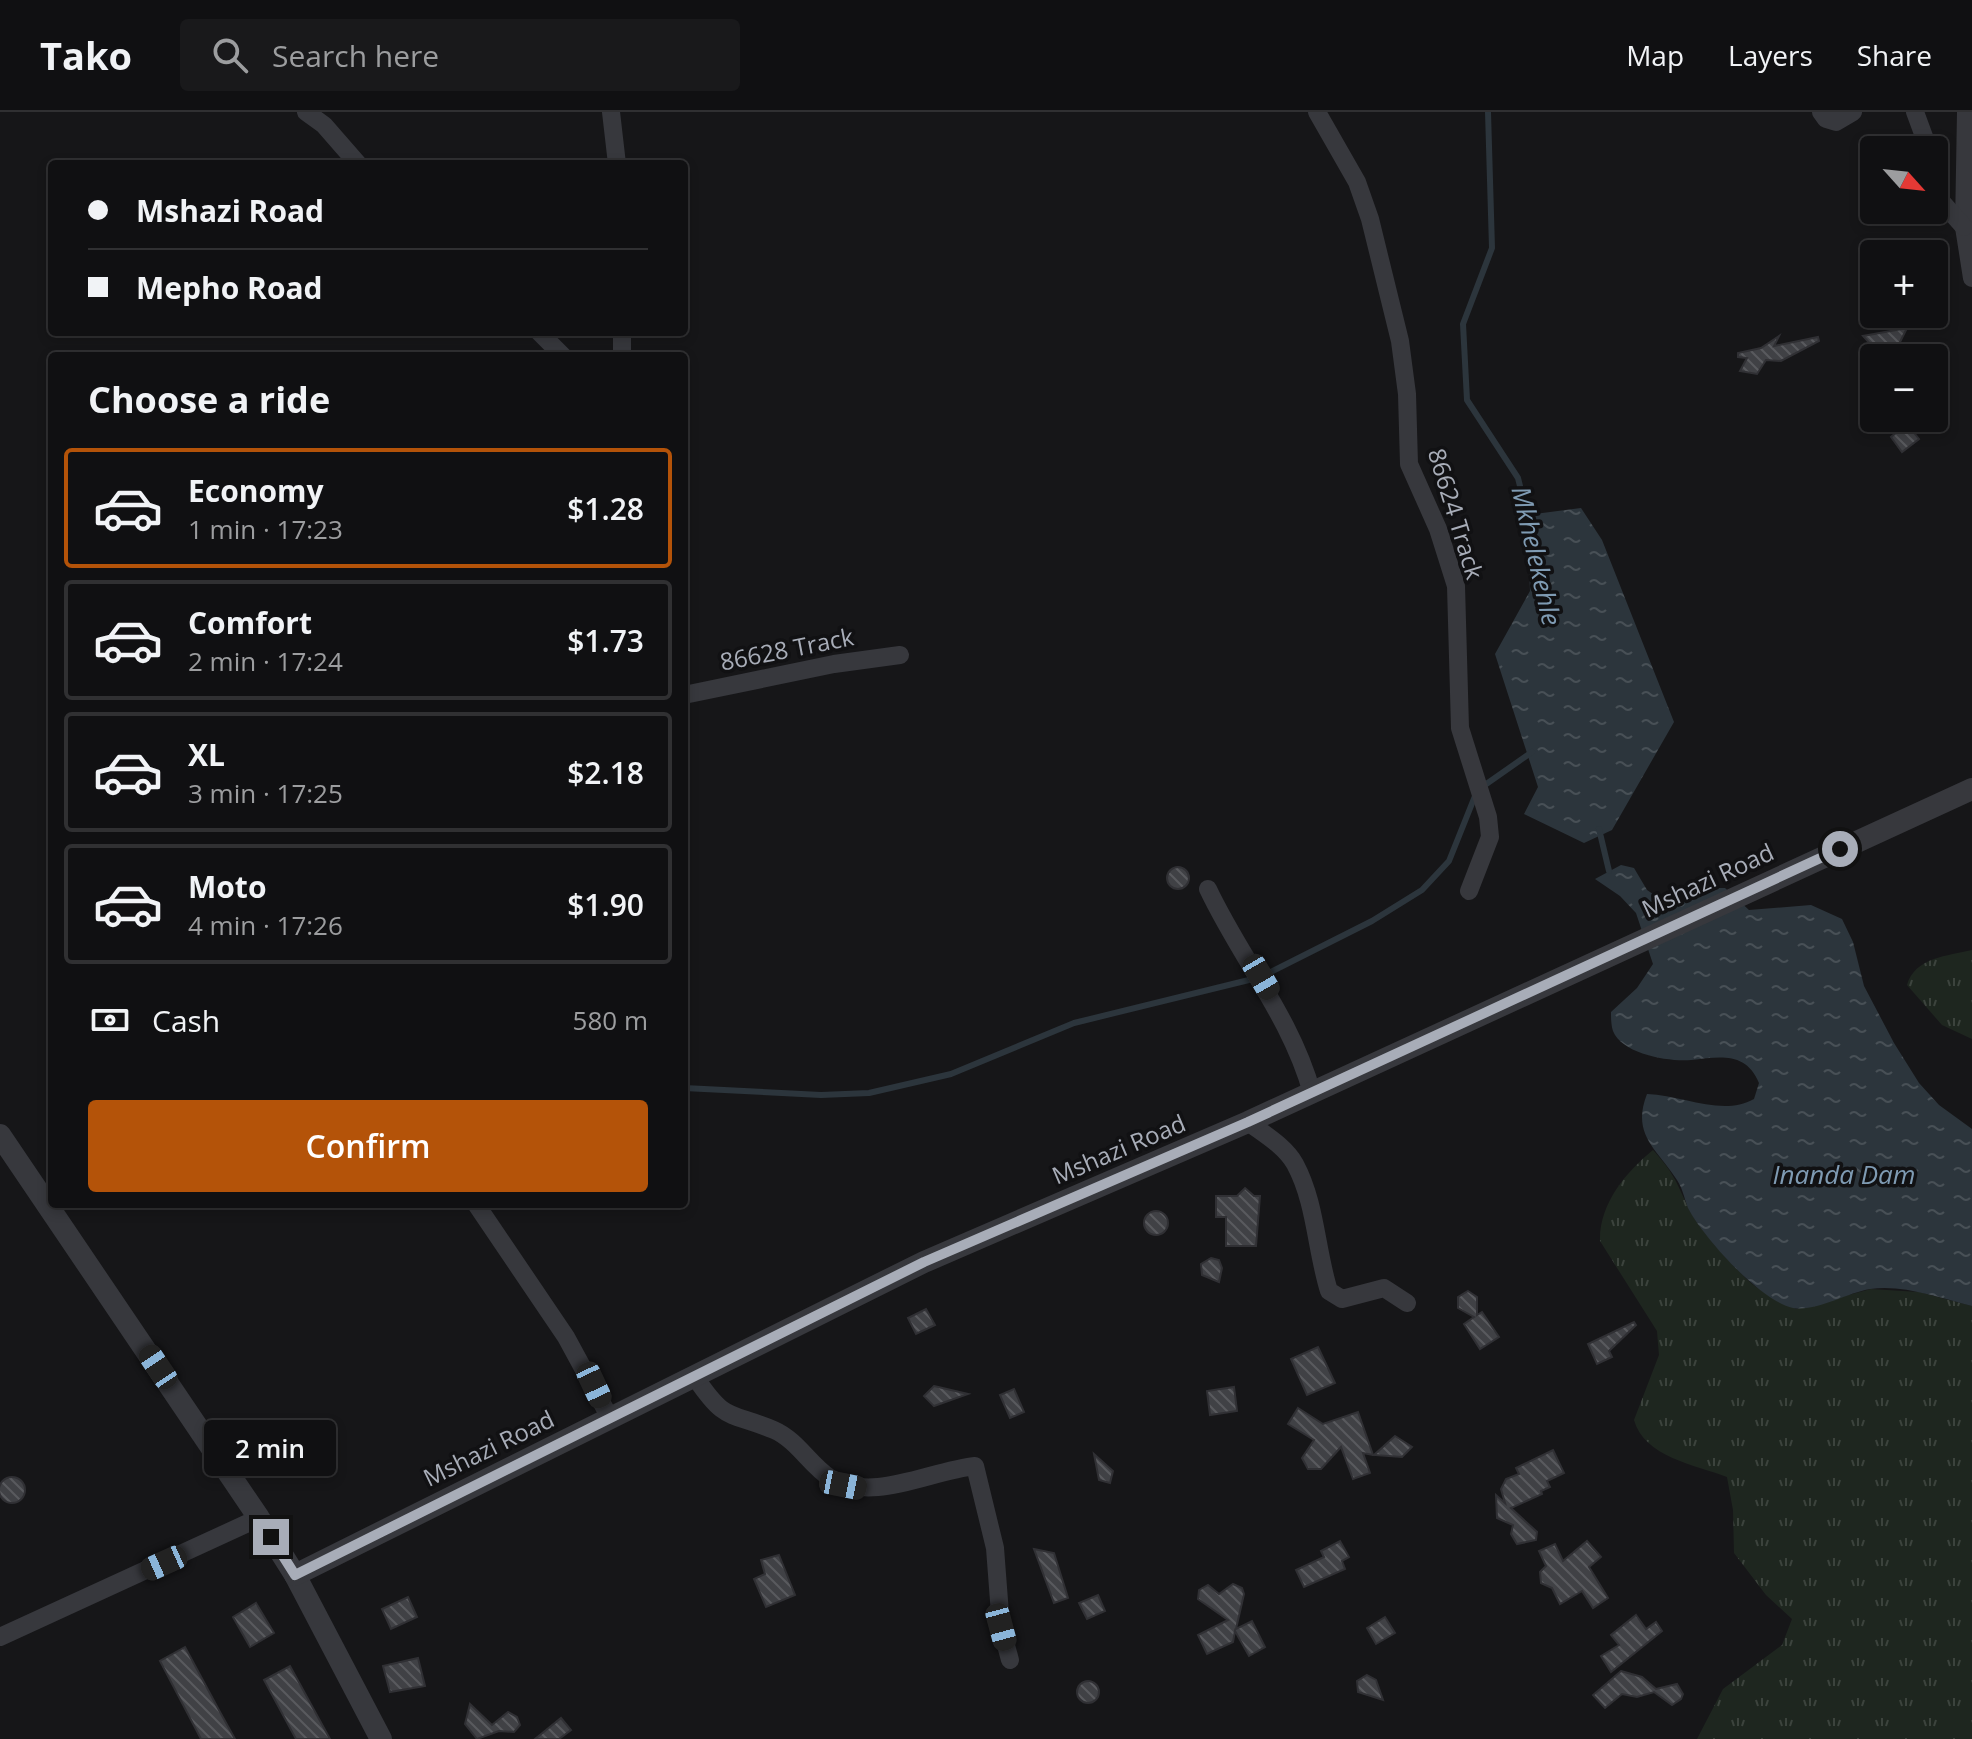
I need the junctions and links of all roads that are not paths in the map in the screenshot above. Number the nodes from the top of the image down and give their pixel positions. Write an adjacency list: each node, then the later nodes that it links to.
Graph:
1 (306, 112): 9 (street)
2 (611, 112): 10 (street)
3 (1317, 112): 20 (street, 86624 Track)
4 (1821, 112): 5 (street)
5 (1853, 112)
6 (1915, 112): 8 (street)
7 (1966, 112): 12 (street)
8 (1924, 136)
9 (355, 160)
10 (617, 160)
11 (1948, 209): 12 (street)
12 (1964, 227): 13 (street)
13 (1972, 278)
14 (543, 336): 15 (street)
15 (559, 352)
16 (900, 655): 17 (street, 86628 Track)
17 (688, 694)
18 (1972, 789): 21 (street, Mshazi Road)
19 (1208, 889): 21 (street)
20 (1469, 891)
21 (1312, 1093): 22 (street, Mshazi Road)
22 (1248, 1122): 27 (street); 28 (street, Mshazi Road)
23 (0, 1135): 24 (street)
24 (48, 1206)
25 (49, 1208): 30 (street)
26 (479, 1208): 29 (street)
27 (1407, 1303)
28 (695, 1377): 29 (street, Mshazi Road); 33 (street)
29 (610, 1418): 31 (street, Mshazi Road)
30 (259, 1518): 31 (street); 32 (street)
31 (295, 1575): 34 (street)
32 (0, 1637)
33 (1010, 1660)
34 (381, 1739)

